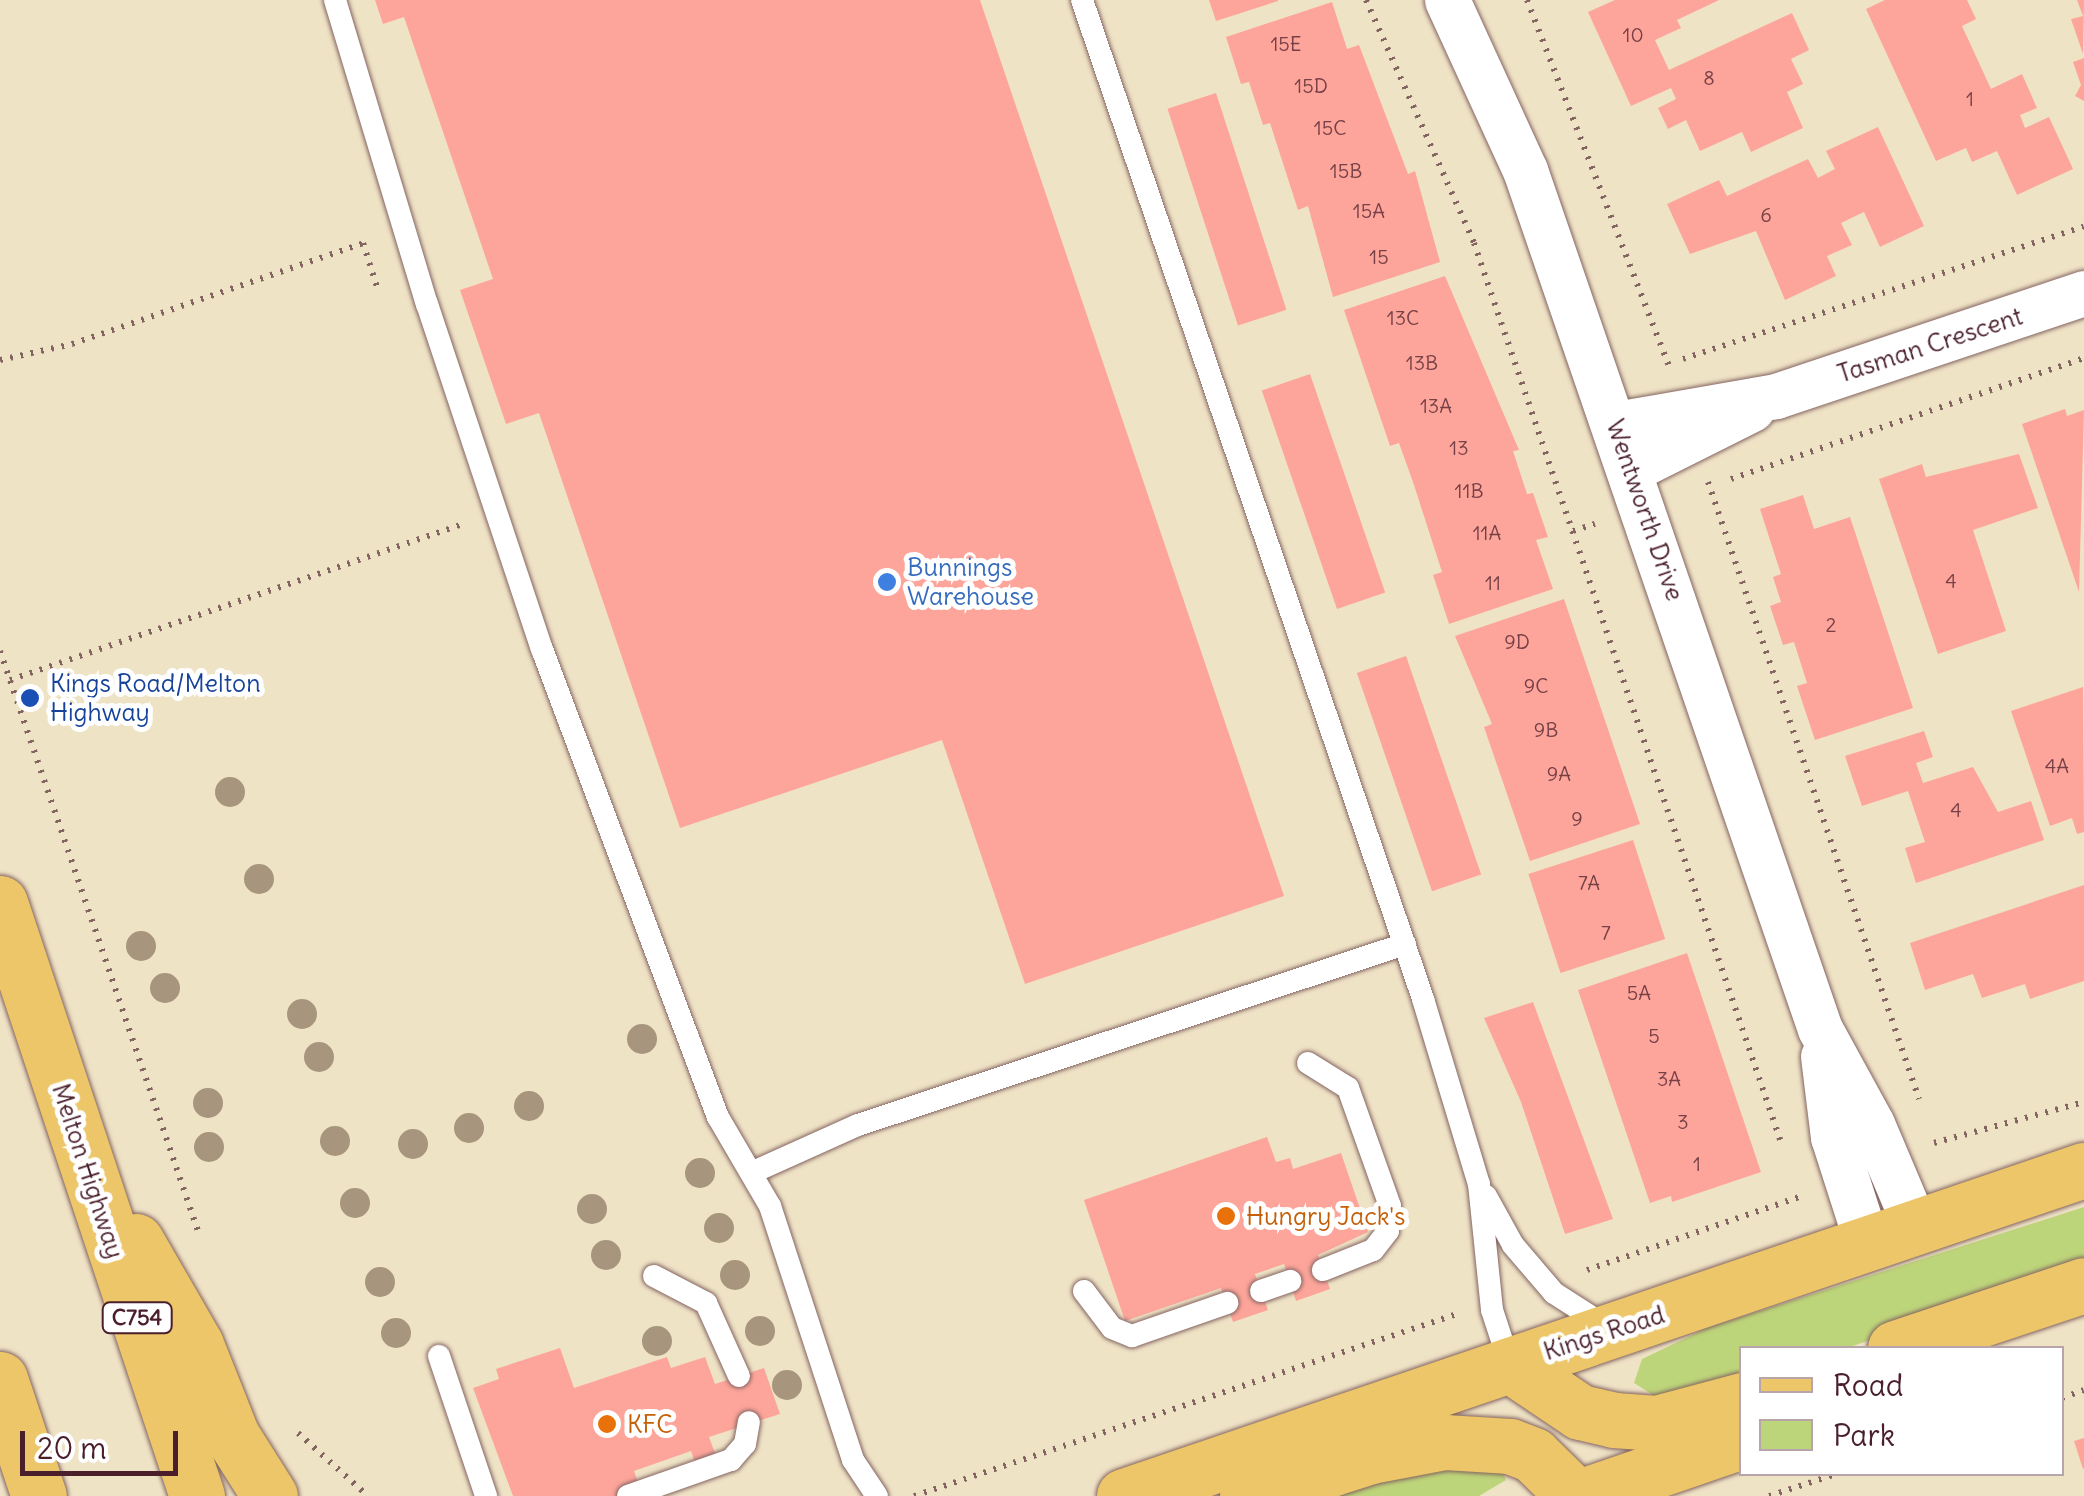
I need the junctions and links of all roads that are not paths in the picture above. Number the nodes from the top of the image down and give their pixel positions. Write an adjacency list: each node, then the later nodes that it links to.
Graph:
1 (1082, 0): 9 (lane)
2 (1447, 0): 5 (street, Wentworth Drive)
3 (335, 7): 14 (lane)
4 (2084, 293): 6 (street, Tasman Crescent)
5 (1616, 424): 6 (street, Tasman Crescent); 7 (street, Wentworth Drive)
6 (1689, 425): 7 (street, Tasman Crescent)
7 (1638, 489): 10 (street, Wentworth Drive)
8 (0, 903): 12 (main road, Melton Highway / C754)
9 (1404, 944): 14 (lane); 15 (lane)
10 (1820, 1030): 16 (street, Wentworth Drive); 16 (street, Wentworth Drive)
11 (1308, 1063): 17 (lane)
12 (76, 1139): 37 (main road, Melton Highway / C754); 38 (main road)
13 (2084, 1170): 16 (main road, Kings Road)
14 (751, 1173): 35 (lane)
15 (1479, 1184): 25 (lane); 29 (lane)
16 (1892, 1237): 25 (main road, Kings Road)
17 (1324, 1270)
18 (654, 1276): 30 (lane)
19 (1290, 1281): 22 (lane)
20 (2084, 1285): 26 (main road)
21 (1084, 1291): 23 (lane)
22 (1261, 1291)
23 (1226, 1303)
24 (2084, 1324): 27 (main road)
25 (1613, 1331): 29 (main road, Kings Road)
26 (1902, 1346)
27 (2019, 1346)
28 (439, 1356): 39 (lane)
29 (1510, 1364): 32 (main road); 43 (main road, Kings Road)
30 (740, 1376)
31 (0, 1379): 36 (main road)
32 (1739, 1401)
33 (749, 1422): 40 (lane)
34 (1739, 1442): 45 (main road)
35 (853, 1460): 41 (lane); 42 (lane)
36 (40, 1496)
37 (197, 1496)
38 (270, 1496)
39 (486, 1496)
40 (628, 1496)
41 (854, 1496)
42 (877, 1496)
43 (1124, 1496)
44 (1247, 1496): 45 (main road)
45 (1578, 1496)

